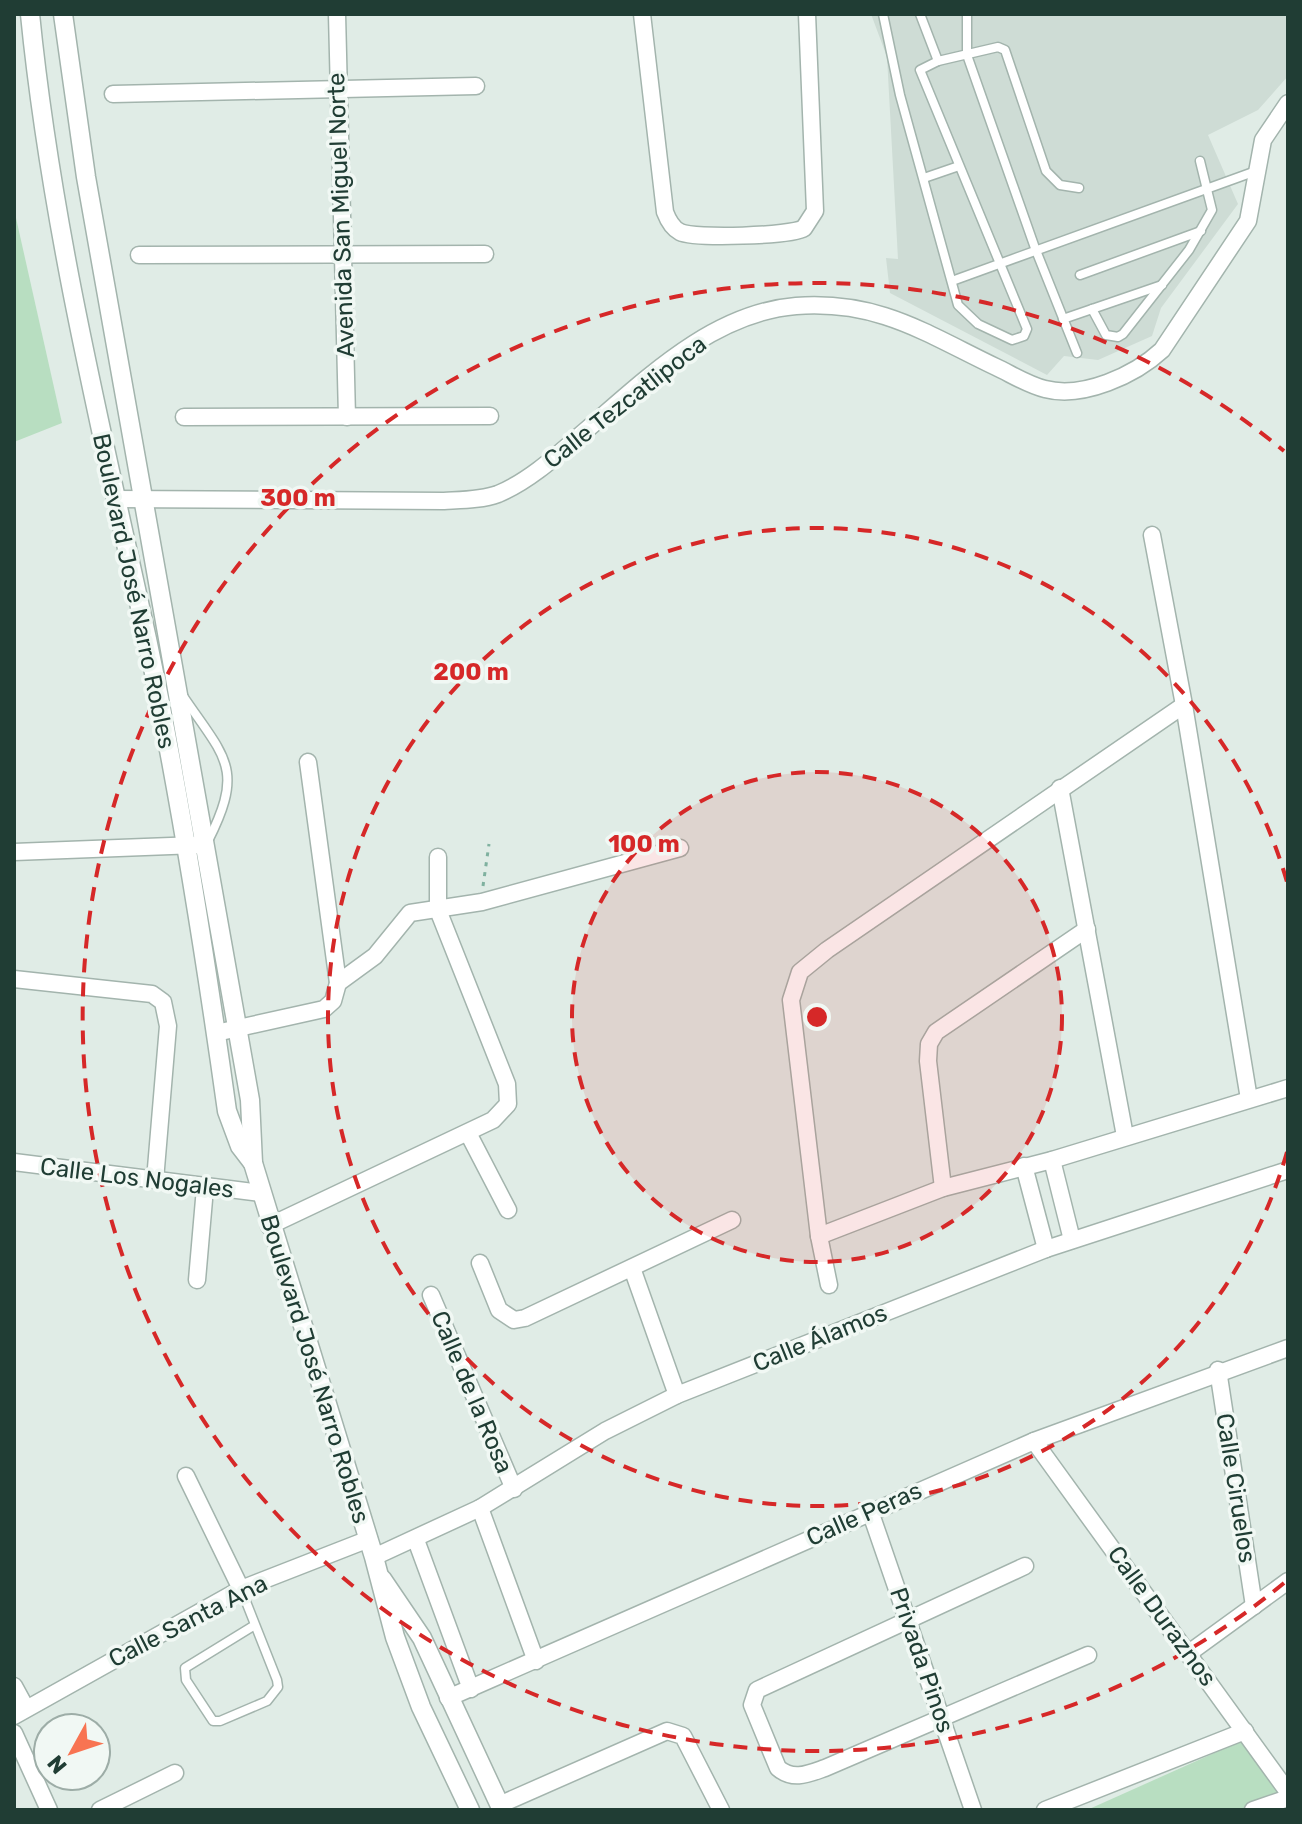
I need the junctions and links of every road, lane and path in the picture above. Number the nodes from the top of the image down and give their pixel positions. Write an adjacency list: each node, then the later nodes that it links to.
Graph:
1 (30, 14): 36 (street, Boulevard José Narro Robles)
2 (63, 14): 37 (street, Boulevard José Narro Robles)
3 (337, 14): 12 (street, Avenida San Miguel Norte)
4 (642, 14): 5 (street)
5 (807, 14)
6 (883, 14): 18 (lane)
7 (920, 14): 10 (lane)
8 (967, 14): 9 (lane)
9 (967, 55): 10 (lane); 20 (lane); 22 (lane)
10 (938, 61): 16 (lane)
11 (476, 86): 12 (street)
12 (338, 89): 13 (street); 25 (street, Avenida San Miguel Norte)
13 (113, 94)
14 (1288, 103): 17 (street, Calle Tezcatlipoca)
15 (1200, 161): 19 (lane)
16 (959, 166): 18 (lane); 26 (lane)
17 (1258, 170): 19 (lane); 37 (street, Calle Tezcatlipoca)
18 (924, 178): 28 (lane)
19 (1209, 187): 21 (lane); 22 (lane)
20 (1079, 188)
21 (1202, 231): 27 (lane); 29 (lane)
22 (1035, 248): 26 (lane); 31 (lane)
23 (485, 254): 25 (street)
24 (139, 255): 25 (street)
25 (342, 255): 35 (street, Avenida San Miguel Norte)
26 (999, 263): 28 (lane); 28 (lane)
27 (1080, 275)
28 (952, 281)
29 (1163, 285): 30 (lane); 30 (lane)
30 (1092, 309): 31 (lane)
31 (1063, 319): 32 (lane)
32 (1077, 353)
33 (490, 416): 35 (street)
34 (184, 417): 35 (street)
35 (347, 417)
36 (115, 499): 37 (street, Calle Tezcatlipoca); 45 (street, Boulevard José Narro Robles)
37 (144, 501): 39 (street, Boulevard José Narro Robles)
38 (1152, 535): 40 (street)
39 (178, 688): 43 (street, Boulevard José Narro Robles); 43 (lane)
40 (1184, 705): 42 (street); 57 (street)
41 (308, 762): 53 (street)
42 (1060, 788): 51 (street); 72 (street)
43 (206, 843): 45 (street); 54 (street, Boulevard José Narro Robles)
44 (489, 844): 49 (path)
45 (184, 846): 47 (street); 55 (street, Boulevard José Narro Robles)
46 (680, 848): 49 (street)
47 (14, 852)
48 (438, 857): 50 (street)
49 (482, 902): 50 (street)
50 (438, 910): 53 (street); 58 (street)
51 (1087, 929): 59 (street); 67 (street)
52 (14, 979): 65 (street)
53 (338, 983): 54 (street)
54 (237, 1028): 55 (street); 62 (street, Boulevard José Narro Robles)
55 (216, 1033): 62 (street, Boulevard José Narro Robles)
56 (1288, 1088): 57 (street)
57 (1249, 1099): 59 (street)
58 (468, 1133): 69 (street); 71 (street)
59 (1125, 1136): 60 (street)
60 (1052, 1160): 63 (street); 73 (street)
61 (14, 1162): 65 (street, Calle Los Nogales)
62 (253, 1163): 68 (street, Boulevard José Narro Robles)
63 (1024, 1166): 67 (street); 74 (street)
64 (1288, 1170): 73 (street, Calle Álamos)
65 (155, 1180): 66 (street, Calle Los Nogales)
66 (205, 1188): 68 (street, Calle Los Nogales); 77 (street)
67 (943, 1188): 72 (street)
68 (261, 1193): 71 (street, Boulevard José Narro Robles)
69 (508, 1210)
70 (732, 1220): 76 (street)
71 (269, 1226): 89 (street, Boulevard José Narro Robles)
72 (819, 1236): 78 (street)
73 (1072, 1240): 74 (street, Calle Álamos)
74 (1046, 1249): 82 (street, Calle Álamos)
75 (480, 1263): 76 (street)
76 (632, 1268): 82 (street)
77 (197, 1280)
78 (829, 1285)
79 (431, 1295): 85 (street, Calle de la Rosa)
80 (1288, 1348): 81 (street, Calle Peras)
81 (1218, 1370): 83 (street, Calle Peras); 93 (street, Calle Ciruelos)
82 (677, 1395): 85 (street, Calle Álamos)
83 (1034, 1441): 87 (street, Calle Peras); 96 (street, Calle Duraznos)
84 (186, 1476): 92 (street)
85 (514, 1489): 86 (street, Calle Álamos)
86 (480, 1508): 88 (street, Calle Álamos); 98 (street)
87 (870, 1511): 94 (street, Privada Pinos); 98 (street, Calle Peras)
88 (416, 1540): 89 (street, Calle Álamos); 100 (street)
89 (374, 1557): 92 (street, Calle Santa Ana); 101 (street, Boulevard José Narro Robles); 111 (street, Boulevard José Narro Robles)
90 (1025, 1566): 94 (street)
91 (1288, 1581): 93 (street)
92 (241, 1589): 95 (lane); 102 (street, Calle Santa Ana)
93 (1254, 1606): 96 (street)
94 (907, 1622): 103 (street, Privada Pinos); 103 (street)
95 (255, 1625): 95 (lane)
96 (1189, 1653): 104 (street, Calle Duraznos)
97 (1088, 1655): 103 (street)
98 (536, 1661): 100 (street, Calle Peras)
99 (14, 1686): 102 (street)
100 (471, 1689): 101 (street, Calle Peras)
101 (448, 1698): 108 (street, Boulevard José Narro Robles)
102 (20, 1712)
103 (943, 1720): 113 (street, Privada Pinos)
104 (1245, 1731): 107 (street, Calle Duraznos); 114 (street)
105 (14, 1733): 109 (street)
106 (175, 1773): 110 (street)
107 (1288, 1795): 115 (street)
108 (500, 1807): 112 (street)
109 (49, 1810)
110 (100, 1810)
111 (470, 1810)
112 (721, 1810)
113 (973, 1810)
114 (1045, 1810)
115 (1253, 1810)

